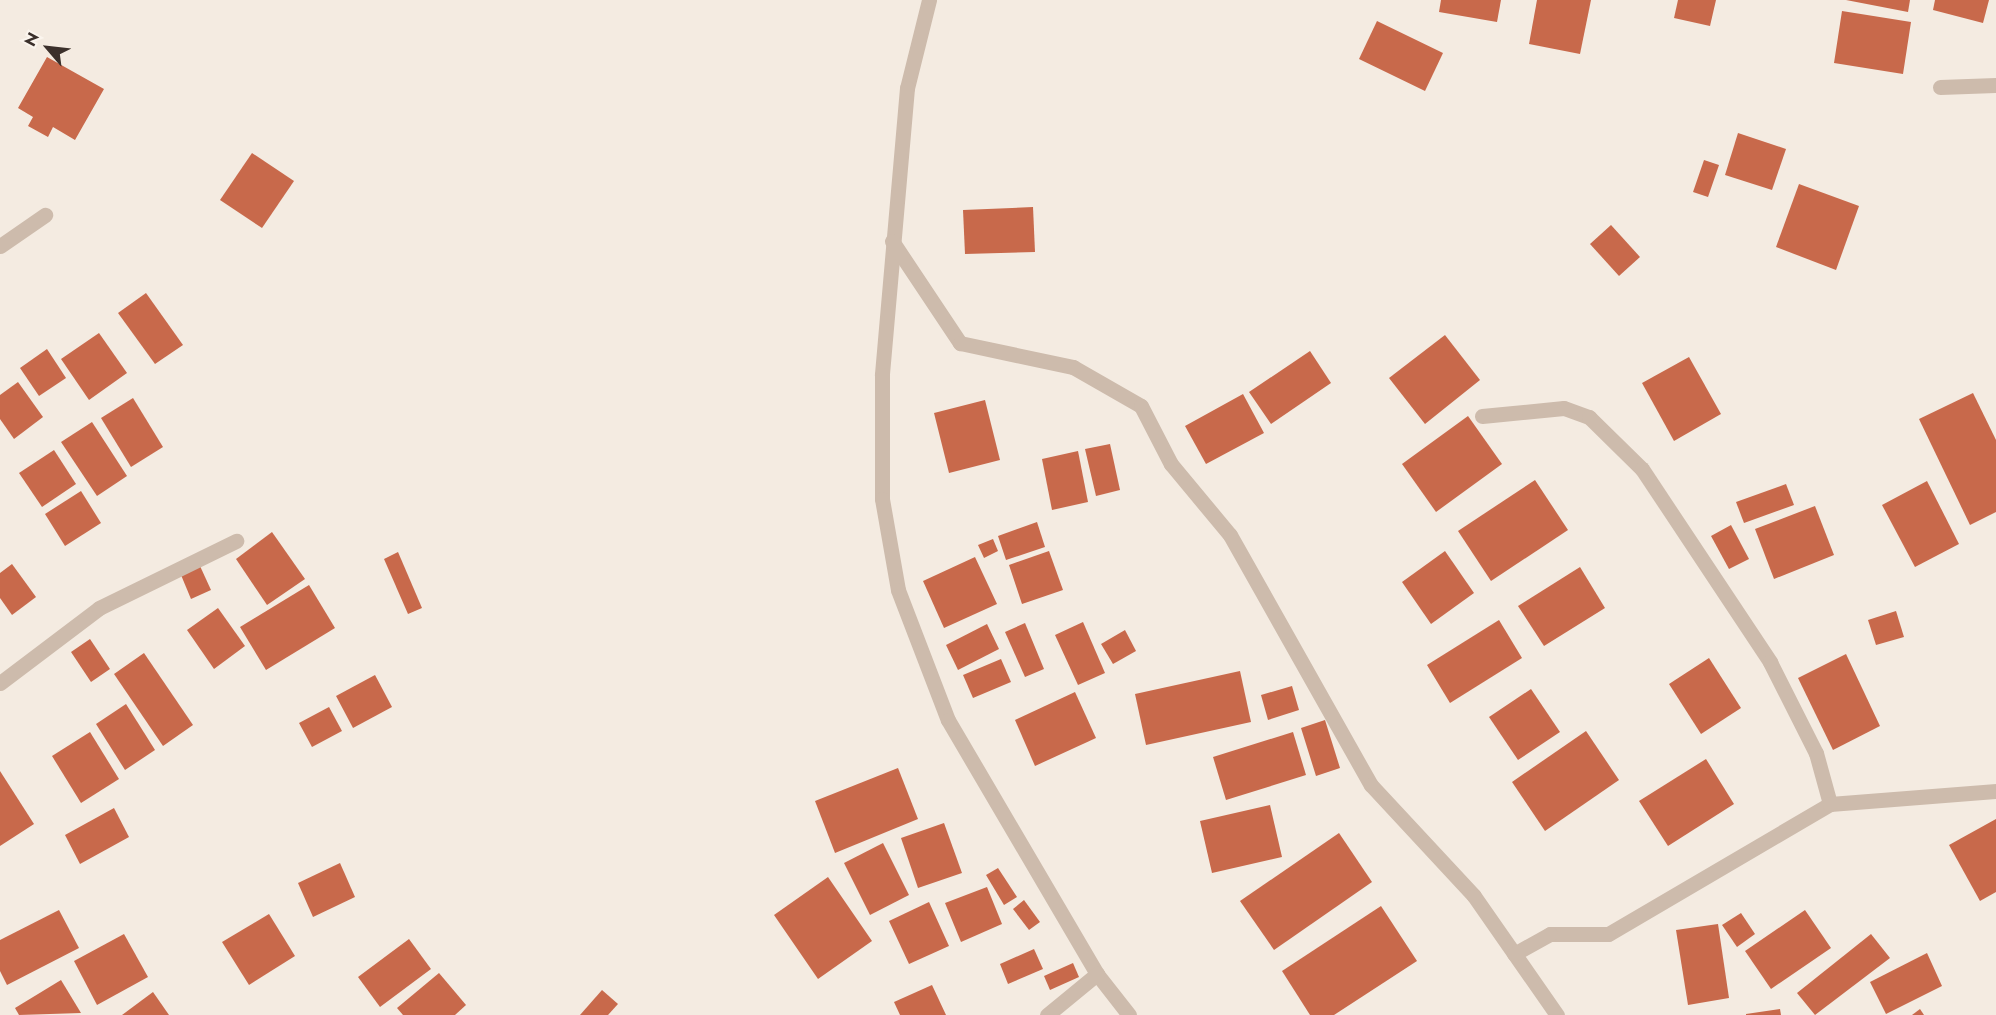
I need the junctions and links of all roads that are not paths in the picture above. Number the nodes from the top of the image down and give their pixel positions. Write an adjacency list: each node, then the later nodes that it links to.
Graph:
1 (929, 0): 5 (street)
2 (1996, 85): 3 (street)
3 (1940, 87)
4 (45, 215): 6 (street)
5 (892, 241): 12 (street); 13 (street)
6 (0, 246)
7 (1482, 416): 11 (street)
8 (236, 541): 9 (street)
9 (0, 683)
10 (1996, 791): 11 (street)
11 (1830, 804): 12 (street)
12 (1514, 954): 16 (street)
13 (1096, 974): 14 (street); 15 (street)
14 (1047, 1015)
15 (1129, 1015)
16 (1557, 1015)

